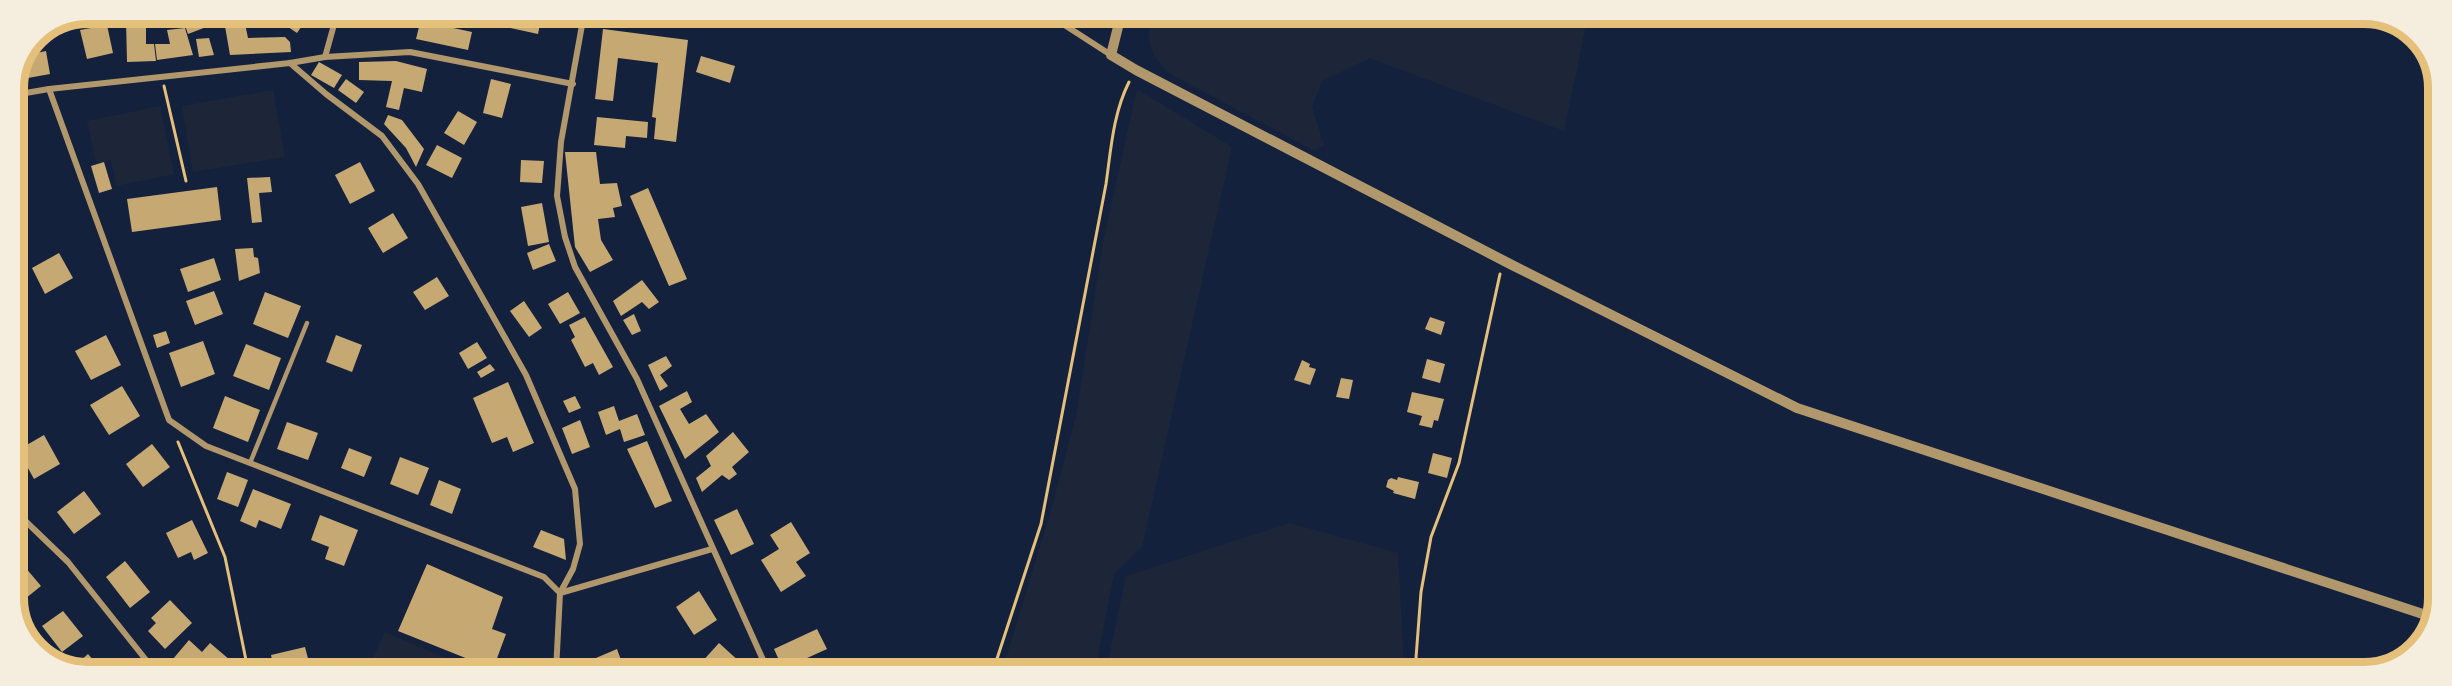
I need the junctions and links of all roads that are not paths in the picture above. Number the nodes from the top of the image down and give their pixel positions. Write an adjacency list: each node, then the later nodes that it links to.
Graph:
1 (334, 24): 6 (street)
2 (582, 24): 8 (street)
3 (1063, 24): 5 (street)
4 (1119, 24): 5 (street)
5 (1111, 55): 16 (street)
6 (325, 57): 7 (street); 8 (street)
7 (290, 63): 9 (street); 15 (street)
8 (573, 84): 14 (street)
9 (49, 89): 10 (street); 12 (street)
10 (24, 93)
11 (307, 323): 12 (lane)
12 (250, 463): 15 (street)
13 (24, 520): 17 (street)
14 (712, 549): 15 (street); 19 (street)
15 (560, 592): 18 (street)
16 (2426, 615)
17 (144, 662)
18 (556, 662)
19 (764, 662)

